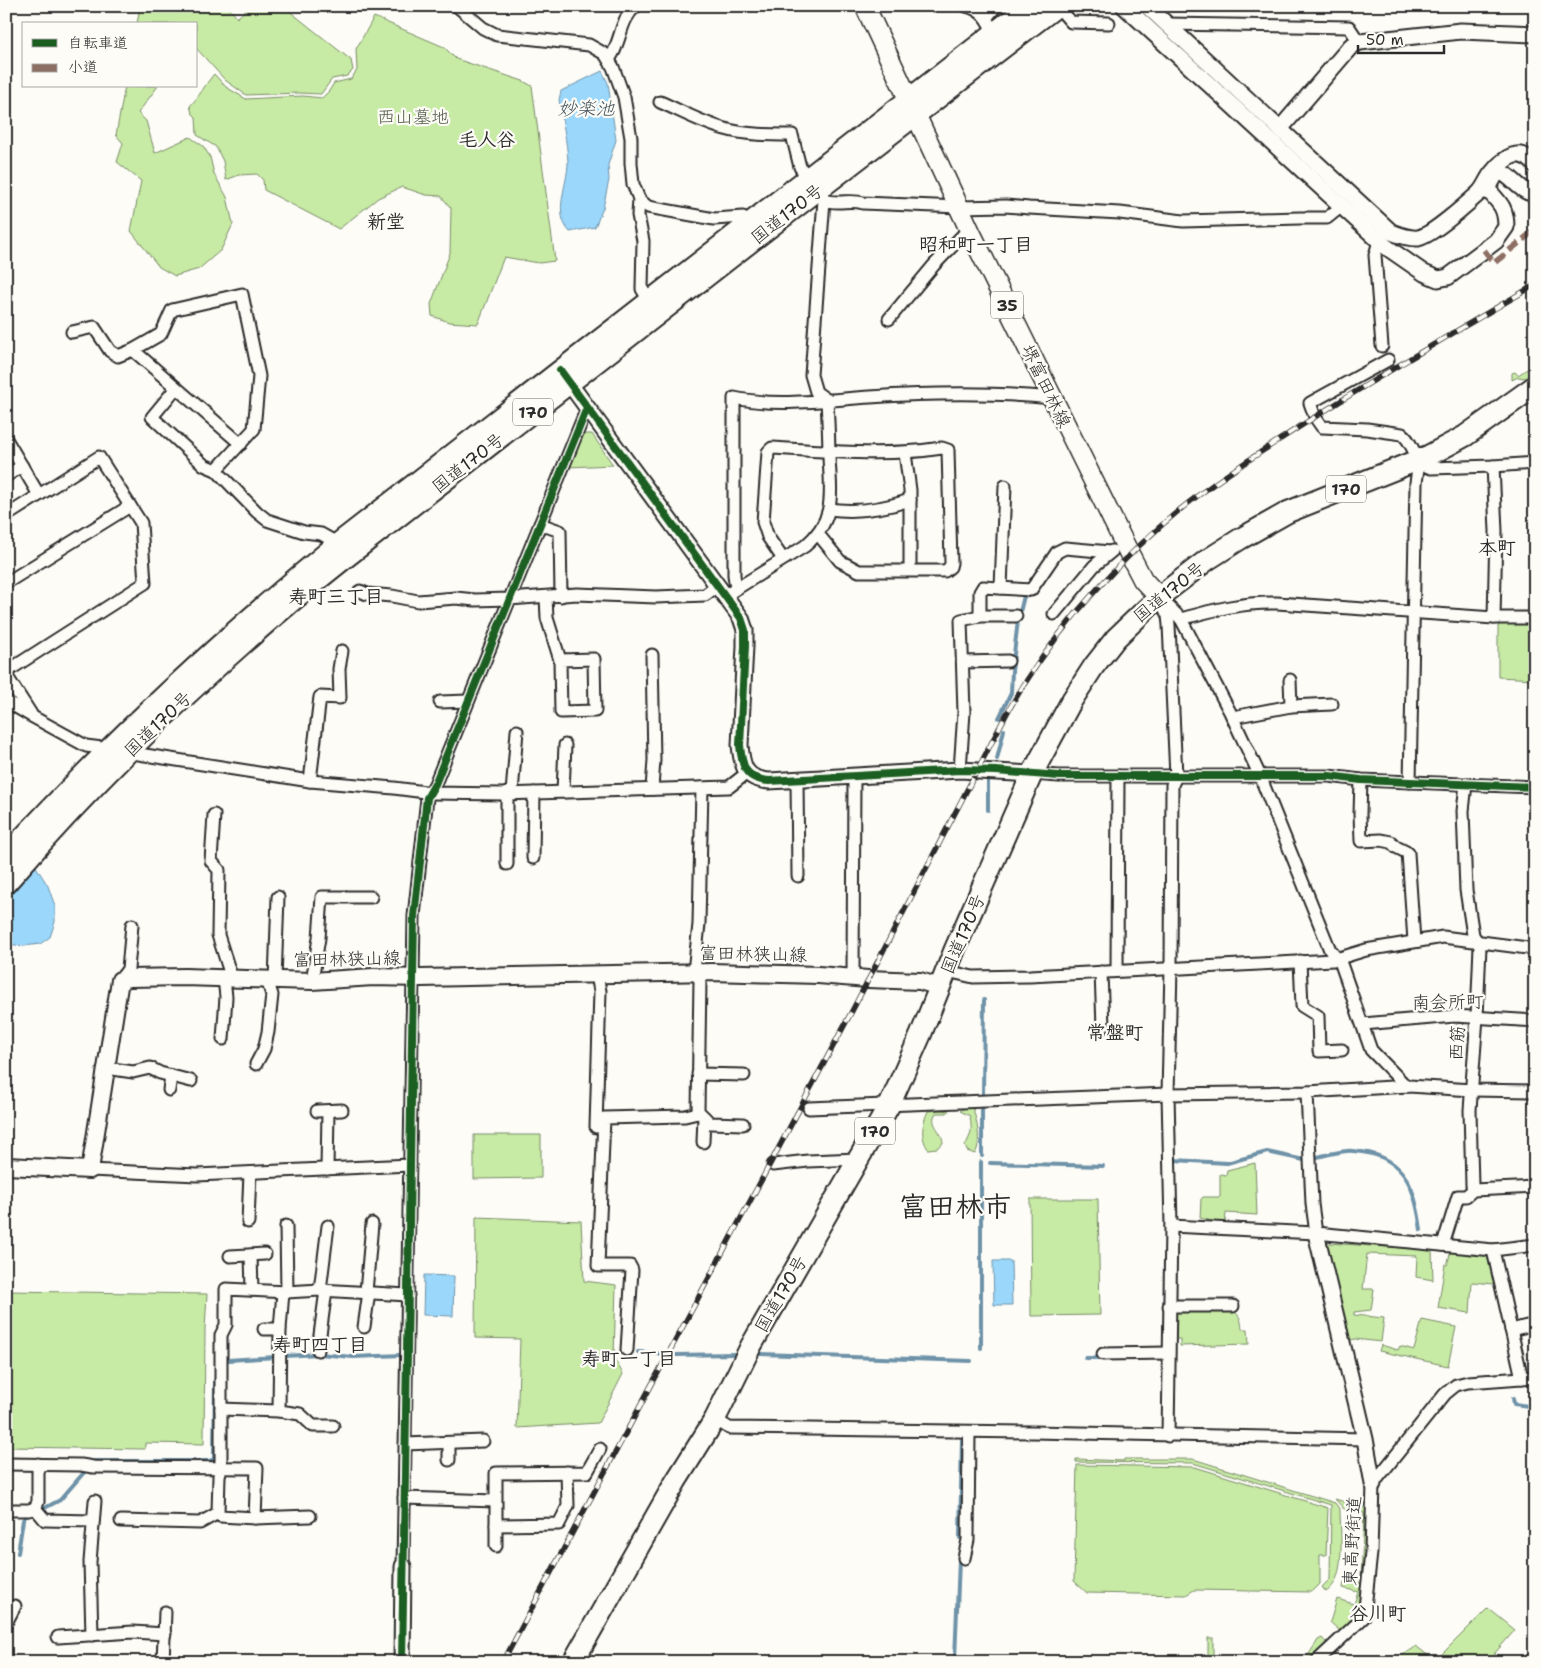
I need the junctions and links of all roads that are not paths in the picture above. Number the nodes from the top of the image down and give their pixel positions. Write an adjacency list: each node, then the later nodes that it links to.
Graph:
1 (457, 6): 15 (street)
2 (636, 6): 15 (street)
3 (865, 6): 17 (main road, 堺富田林線 / 35)
4 (966, 6): 12 (street)
5 (996, 6): 12 (street)
6 (1029, 6): 12 (highway, 国道170号 / 170)
7 (1057, 6): 10 (street); 17 (highway, 国道170号 / 170)
8 (1124, 6): 24 (street)
9 (1147, 6): 11 (street)
10 (1109, 23)
11 (1166, 24): 14 (street); 18 (street)
12 (990, 25): 17 (highway, 国道170号 / 170)
13 (1535, 34): 14 (street)
14 (1359, 42): 18 (street)
15 (609, 60): 23 (street)
16 (660, 102): 20 (street)
17 (912, 107): 20 (highway, 国道170号 / 170); 25 (main road, 堺富田林線 / 35)
18 (1280, 129): 22 (street)
19 (1535, 165): 22 (street)
20 (817, 189): 25 (street); 26 (highway, 国道170号 / 170); 39 (street)
21 (1535, 190): 22 (street)
22 (1485, 192): 28 (street)
23 (639, 199): 26 (street); 29 (street)
24 (1342, 206): 25 (street); 28 (street)
25 (959, 207): 27 (main road, 堺富田林線 / 35)
26 (753, 230): 29 (highway, 国道170号 / 170); 35 (highway, 国道170号 / 170)
27 (971, 233): 30 (street); 38 (main road, 堺富田林線 / 35)
28 (1379, 241): 32 (street)
29 (650, 302): 35 (highway, 国道170号 / 170)
30 (889, 319)
31 (72, 332): 33 (street)
32 (1382, 346)
33 (133, 350): 37 (street); 42 (street)
34 (1388, 360): 45 (street)
35 (565, 377): 40 (street); 60 (highway, 国道170号 / 170)
36 (1535, 386): 45 (highway, 国道170号 / 170)
37 (176, 388): 42 (street); 49 (street)
38 (1052, 398): 39 (street); 59 (main road, 堺富田林線 / 35)
39 (827, 400): 43 (street); 65 (street)
40 (587, 408): 57 (street); 65 (street)
41 (6, 439): 47 (street)
42 (241, 444): 49 (street)
43 (829, 451): 44 (street); 55 (street); 61 (street)
44 (905, 453): 53 (street); 62 (street)
45 (1419, 461): 48 (street); 69 (highway, 国道170号 / 170); 71 (street)
46 (1535, 463): 48 (street)
47 (22, 466): 50 (street); 52 (street)
48 (1493, 466): 75 (street)
49 (216, 470): 60 (street)
50 (6, 476)
51 (1005, 486): 64 (street)
52 (39, 495): 54 (street); 56 (street)
53 (910, 500): 55 (street); 62 (street)
54 (130, 506): 63 (street); 83 (street)
55 (830, 509): 58 (street)
56 (6, 516)
57 (540, 524): 67 (street); 70 (street)
58 (818, 534): 61 (street); 62 (street)
59 (1117, 548): 64 (street); 69 (main road, 堺富田林線 / 35); 72 (street)
60 (340, 552): 94 (highway, 国道170号 / 170); 95 (highway, 国道170号 / 170)
61 (783, 559): 65 (street)
62 (910, 570)
63 (6, 583)
64 (1001, 588): 73 (street)
65 (726, 590): 67 (street); 97 (street)
66 (360, 592): 70 (street)
67 (561, 596): 68 (street)
68 (546, 597): 70 (street); 80 (street)
69 (1159, 597): 77 (street); 98 (highway, 国道170号 / 170); 101 (street)
70 (509, 599): 86 (street)
71 (1413, 612): 75 (street); 77 (street); 106 (street)
72 (1054, 614)
73 (980, 616): 74 (street); 82 (street)
74 (1016, 616)
75 (1494, 618): 76 (street)
76 (1535, 618)
77 (1181, 619): 90 (street)
78 (342, 651): 105 (street)
79 (652, 656): 110 (street)
80 (560, 660): 80 (street)
81 (1008, 661): 82 (street)
82 (963, 662): 96 (street)
83 (6, 674): 91 (street)
84 (1290, 680): 89 (street)
85 (6, 701): 91 (street)
86 (468, 701): 87 (street); 112 (street)
87 (440, 702)
88 (1332, 704): 89 (street)
89 (1291, 706): 90 (street)
90 (1233, 717): 102 (street)
91 (33, 718): 94 (street)
92 (517, 731): 113 (street)
93 (565, 745): 111 (street)
94 (108, 749): 95 (street); 116 (highway, 国道170号 / 170)
95 (129, 752): 105 (street); 116 (highway, 国道170号 / 170)
96 (960, 770): 98 (street); 99 (street)
97 (747, 772): 103 (street); 109 (street)
98 (1032, 774): 100 (street); 138 (highway, 国道170号 / 170)
99 (854, 776): 103 (street); 137 (street)
100 (1118, 776): 101 (street); 131 (street)
101 (1176, 776): 102 (street); 130 (street)
102 (1260, 776): 104 (street); 128 (street)
103 (796, 780): 120 (street)
104 (1361, 780): 106 (street); 126 (street)
105 (310, 781): 112 (street)
106 (1410, 782): 107 (street)
107 (1466, 784): 108 (street); 125 (street, 西筋)
108 (1535, 787)
109 (702, 788): 110 (street); 132 (street)
110 (652, 789): 111 (street)
111 (563, 792): 114 (street)
112 (430, 793): 113 (street); 136 (street)
113 (510, 793): 114 (street); 119 (street)
114 (534, 793): 118 (street)
115 (214, 815): 135 (street)
116 (32, 840): 117 (highway, 国道170号 / 170); 121 (highway, 国道170号 / 170)
117 (6, 856)
118 (533, 858)
119 (507, 864)
120 (798, 876)
121 (6, 882)
122 (278, 897): 140 (street)
123 (371, 897): 141 (street)
124 (132, 925): 139 (street)
125 (1476, 940): 126 (street); 127 (street); 142 (street, 西筋)
126 (1414, 941): 128 (street)
127 (1535, 949)
128 (1338, 959): 129 (street); 144 (street)
129 (1300, 961): 130 (street); 147 (street)
130 (1171, 968): 131 (street); 159 (street)
131 (1116, 971): 133 (street)
132 (694, 972): 134 (main road, 富田林狭山線); 137 (main road, 富田林狭山線); 150 (street)
133 (1102, 972): 138 (street); 145 (street)
134 (597, 975): 136 (main road, 富田林狭山線); 165 (street)
135 (228, 978): 139 (main road, 富田林狭山線); 140 (main road, 富田林狭山線); 146 (street)
136 (413, 978): 141 (main road, 富田林狭山線); 168 (street)
137 (852, 978): 138 (main road, 富田林狭山線)
138 (943, 979): 160 (highway, 国道170号 / 170)
139 (120, 980): 149 (main road)
140 (271, 980): 141 (main road, 富田林狭山線); 148 (street)
141 (312, 981)
142 (1477, 1017): 143 (street, 南会所町); 144 (street, 南会所町); 156 (street, 西筋)
143 (1535, 1020)
144 (1363, 1024): 154 (street)
145 (1103, 1027)
146 (222, 1040)
147 (1342, 1050)
148 (256, 1064)
149 (106, 1068): 151 (street); 172 (main road)
150 (698, 1074): 152 (street); 163 (street)
151 (171, 1076): 153 (street); 155 (street)
152 (744, 1076)
153 (192, 1081)
154 (1406, 1086): 156 (street); 158 (street)
155 (169, 1090)
156 (1472, 1090): 157 (street); 175 (street, 西筋)
157 (1535, 1091)
158 (1307, 1092): 159 (street); 181 (street)
159 (1168, 1094): 160 (street); 180 (street)
160 (890, 1104): 161 (street); 167 (highway, 国道170号 / 170)
161 (809, 1108)
162 (342, 1110): 171 (street)
163 (701, 1114): 164 (street); 166 (street); 201 (street)
164 (742, 1124)
165 (596, 1127)
166 (703, 1142)
167 (858, 1159): 169 (street); 208 (highway, 国道170号 / 170)
168 (410, 1165): 171 (street); 192 (street)
169 (773, 1165)
170 (6, 1166): 172 (main road)
171 (327, 1169): 173 (street)
172 (90, 1170): 173 (street)
173 (250, 1173): 176 (street)
174 (1535, 1187): 175 (street)
175 (1473, 1190): 182 (street)
176 (248, 1222)
177 (372, 1224): 191 (street)
178 (286, 1226): 190 (street)
179 (328, 1226): 189 (street)
180 (1171, 1226): 181 (street); 193 (street)
181 (1316, 1233): 182 (street); 212 (street)
182 (1443, 1245): 184 (street)
183 (1535, 1245): 184 (street)
184 (1493, 1250): 199 (street)
185 (264, 1254): 186 (street)
186 (251, 1255): 187 (street); 188 (street)
187 (230, 1256)
188 (252, 1290): 190 (street); 206 (street)
189 (323, 1290): 190 (street); 191 (street); 200 (street)
190 (285, 1292): 198 (street)
191 (368, 1292): 192 (street); 196 (street)
192 (408, 1295): 215 (street)
193 (1169, 1306): 194 (street); 202 (street)
194 (1233, 1306)
195 (1535, 1324): 199 (street)
196 (364, 1327)
197 (264, 1329): 198 (street)
198 (280, 1329): 207 (street)
199 (1511, 1330): 205 (street)
200 (318, 1350)
201 (627, 1350)
202 (1168, 1353): 203 (street); 211 (street)
203 (1103, 1354)
204 (1535, 1377): 205 (street, 東高野街道)
205 (1522, 1378): 222 (street, 東高野街道)
206 (221, 1409): 207 (street); 220 (street)
207 (279, 1411): 209 (street)
208 (715, 1419): 210 (street); 245 (highway, 国道170号 / 170)
209 (333, 1426)
210 (969, 1432): 211 (street); 235 (street)
211 (1168, 1436): 212 (street)
212 (1365, 1439): 222 (street)
213 (483, 1441): 214 (street)
214 (449, 1443): 215 (street); 217 (street)
215 (405, 1444): 223 (street)
216 (600, 1449): 221 (street)
217 (449, 1460)
218 (6, 1464): 219 (street)
219 (38, 1464): 220 (street); 227 (street)
220 (221, 1467): 228 (street); 230 (street)
221 (567, 1472): 225 (street); 233 (street)
222 (1373, 1484): 246 (street, 東高野街道)
223 (404, 1498): 225 (street); 236 (street)
224 (96, 1501): 232 (street)
225 (495, 1501): 233 (street)
226 (6, 1510): 227 (street)
227 (37, 1510): 232 (street)
228 (218, 1513): 230 (street); 231 (street)
229 (310, 1516): 230 (street)
230 (255, 1518)
231 (121, 1521)
232 (93, 1522): 241 (street)
233 (496, 1525): 234 (street)
234 (496, 1546)
235 (964, 1558)
236 (403, 1566): 244 (street)
237 (15, 1606): 239 (street)
238 (165, 1612): 240 (street)
239 (6, 1623)
240 (165, 1634): 241 (street); 243 (street)
241 (92, 1635): 242 (street)
242 (58, 1637)
243 (163, 1662)
244 (402, 1662)
245 (573, 1662)
246 (1316, 1662)

